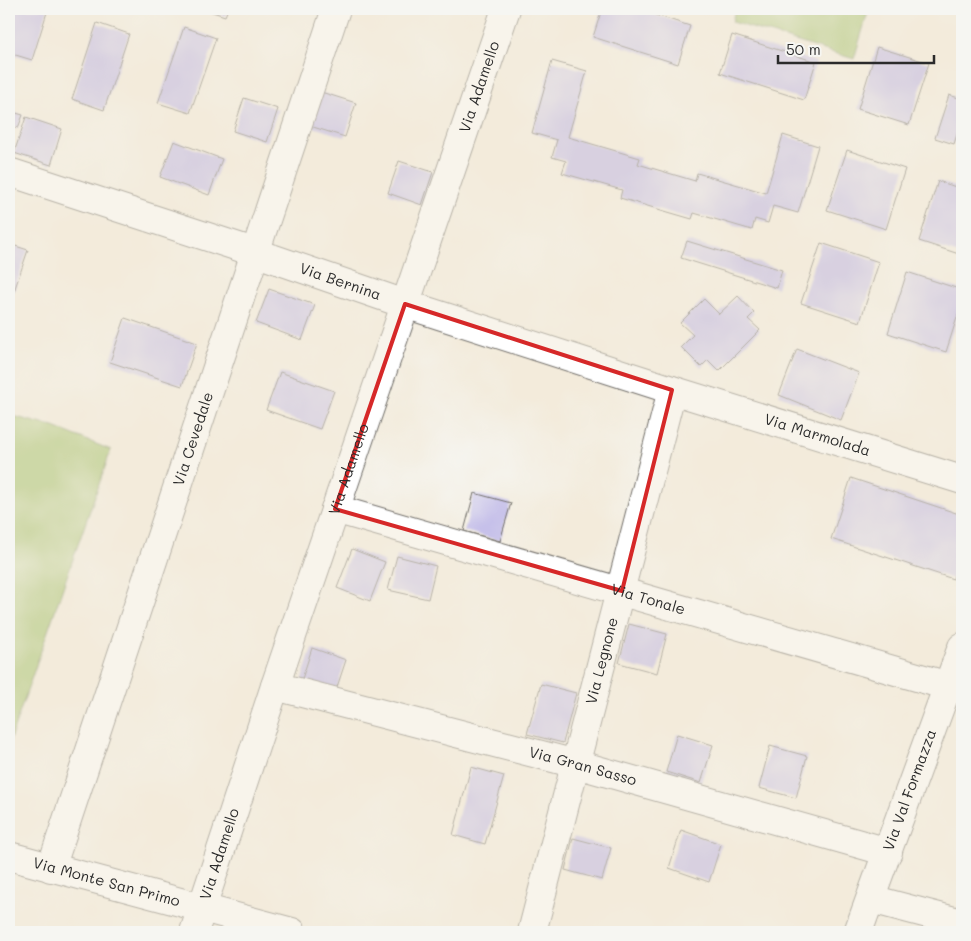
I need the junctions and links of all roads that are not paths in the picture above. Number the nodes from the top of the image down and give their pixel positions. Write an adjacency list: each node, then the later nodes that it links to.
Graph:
1 (336, 9): 4 (street, Via Cevedale)
2 (506, 9): 5 (street, Via Adamello)
3 (9, 172): 4 (street, Via Bernina)
4 (254, 252): 5 (street, Via Bernina); 16 (street, Via Cevedale)
5 (405, 304): 6 (street, Via Bernina); 8 (street, Via Adamello)
6 (672, 390): 7 (street, Via Marmolada); 9 (street, Via Legnone)
7 (962, 480)
8 (335, 509): 9 (street, Via Tonale); 11 (street, Via Adamello)
9 (622, 591): 12 (street, Via Tonale); 13 (street, Via Legnone)
10 (962, 647): 12 (street, Via Val Formazza)
11 (275, 686): 13 (street, Via Gran Sasso); 18 (street, Via Adamello)
12 (955, 688): 14 (street, Via Val Formazza)
13 (576, 764): 14 (street, Via Gran Sasso); 21 (street, Via Legnone)
14 (888, 852): 17 (street, Via Val Formazza)
15 (9, 856): 16 (street, Via Monte San Primo)
16 (51, 868): 18 (street, Via Monte San Primo)
17 (871, 899): 19 (street); 22 (street, Via Val Formazza)
18 (198, 921): 20 (street, Via Monte San Primo)
19 (962, 923)
20 (292, 932)
21 (532, 932)
22 (858, 932)

